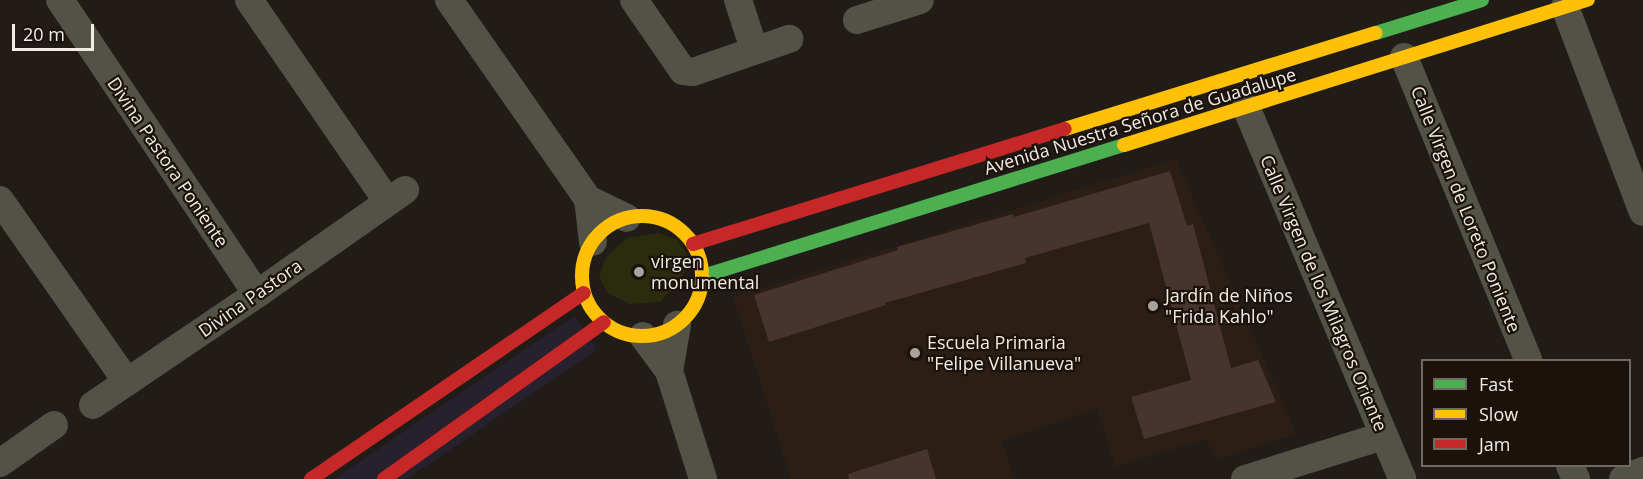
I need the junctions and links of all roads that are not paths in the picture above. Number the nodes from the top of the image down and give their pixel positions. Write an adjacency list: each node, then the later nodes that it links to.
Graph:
1 (60, 0): 22 (street, Divina Pastora Poniente)
2 (249, 0): 22 (street, Divina Pastora)
3 (449, 0): 14 (street)
4 (634, 0): 11 (street)
5 (738, 0): 11 (street)
6 (1482, 0): 19 (street, Avenida Nuestra Señora de Guadalupe)
7 (910, 2): 9 (street)
8 (1576, 4): 12 (street, Avenida Nuestra Señora de Guadalupe); 16 (street)
9 (857, 20)
10 (789, 39): 11 (street)
11 (754, 49)
12 (1404, 57): 13 (street, Avenida Nuestra Señora de Guadalupe); 26 (street, Calle Virgen de Loreto Poniente)
13 (1246, 106): 20 (street, Avenida Nuestra Señora de Guadalupe); 31 (street, Calle Virgen de los Milagros Oriente)
14 (588, 199): 17 (street); 18 (street)
15 (0, 200): 28 (street)
16 (1643, 212)
17 (627, 218): 18 (street); 19 (street)
18 (593, 242): 21 (street)
19 (693, 244): 20 (street)
20 (703, 276): 24 (street)
21 (584, 292): 23 (street); 34 (street)
22 (257, 294): 28 (street, Divina Pastora)
23 (604, 322): 25 (street); 35 (street)
24 (678, 325): 25 (street); 27 (street)
25 (643, 336): 27 (street)
26 (1528, 359)
27 (669, 371): 36 (street)
28 (127, 382): 29 (street, Divina Pastora)
29 (93, 405)
30 (54, 425): 32 (street)
31 (1383, 436): 37 (street); 38 (street, Calle Virgen de los Milagros Oriente)
32 (0, 463)
33 (1643, 471): 39 (street)
34 (311, 479)
35 (384, 479)
36 (703, 479)
37 (1245, 479)
38 (1402, 479)
39 (1623, 479)

